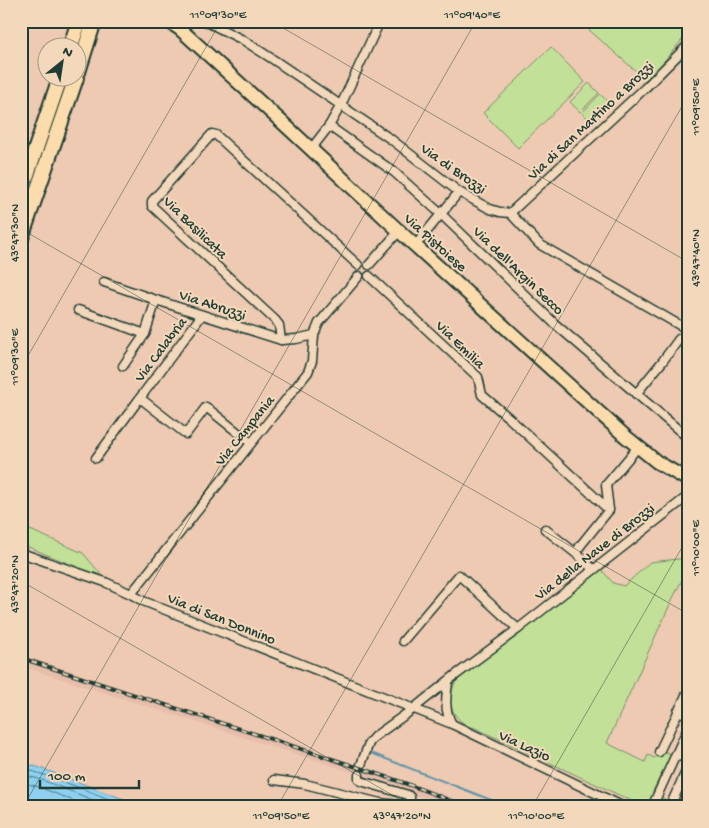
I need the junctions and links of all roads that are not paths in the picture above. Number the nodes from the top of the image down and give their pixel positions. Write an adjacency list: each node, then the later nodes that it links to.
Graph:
1 (79, 21): 7 (highway)
2 (94, 21): 8 (highway)
3 (168, 21): 19 (main road, Via Pistoiese)
4 (178, 21): 14 (main road, Via Pistoiese)
5 (205, 21): 12 (street, Via di Brozzi)
6 (380, 21): 12 (street)
7 (73, 38)
8 (88, 40)
9 (688, 45): 17 (street, Via di San Martino a Brozzi)
10 (57, 88): 15 (highway)
11 (73, 88): 20 (highway)
12 (341, 105): 13 (street); 16 (street, Via di Brozzi)
13 (329, 126): 14 (street); 18 (street, Via dell'Argin Secco)
14 (315, 144): 19 (main road, Via Pistoiese)
15 (21, 192)
16 (459, 192): 17 (street, Via di Brozzi); 18 (street)
17 (510, 213): 30 (street)
18 (441, 214): 21 (street); 35 (street, Via dell'Argin Secco)
19 (401, 229): 21 (main road, Via Pistoiese); 22 (street); 39 (main road, Via Pistoiese)
20 (21, 238)
21 (419, 241): 41 (main road, Via Pistoiese)
22 (369, 265): 23 (street); 25 (street)
23 (358, 266): 24 (street); 33 (street, Via Basilicata)
24 (359, 276): 25 (street); 32 (street, Via Campania)
25 (369, 276): 44 (street, Via Emilia)
26 (104, 282): 27 (street, Via Abruzzi)
27 (156, 300): 29 (street, Via Abruzzi); 31 (street)
28 (78, 310): 31 (street)
29 (202, 315): 33 (street, Via Abruzzi); 36 (street, Via Calabria)
30 (684, 333): 35 (street)
31 (145, 334): 34 (street)
32 (314, 334): 33 (street, Via Abruzzi); 38 (street, Via Campania)
33 (281, 340)
34 (122, 366)
35 (636, 394): 37 (street, Via dell'Argin Secco)
36 (140, 398): 38 (street, Via Calabria); 40 (street, Via Calabria)
37 (688, 438)
38 (251, 443): 49 (street, Via Campania)
39 (638, 447): 42 (main road, Via Pistoiese); 44 (street)
40 (96, 458)
41 (688, 472)
42 (688, 480)
43 (688, 496): 48 (street, Via della Nave di Brozzi)
44 (609, 510): 47 (street)
45 (546, 529): 47 (street)
46 (21, 553): 49 (street, Via di San Donnino)
47 (578, 555): 48 (street)
48 (593, 569): 50 (street, Via della Nave di Brozzi)
49 (130, 594): 54 (street, Via di San Donnino)
50 (518, 628): 51 (street); 52 (street, Via della Nave di Brozzi)
51 (403, 642)
52 (448, 682): 54 (street, Via della Nave di Brozzi); 57 (street)
53 (688, 691): 55 (street)
54 (413, 709): 57 (street, Via Lazio); 62 (street, Via della Nave di Brozzi)
55 (678, 711): 56 (street); 59 (street)
56 (688, 715)
57 (452, 724): 67 (street, Via Lazio)
58 (688, 728): 60 (street)
59 (659, 752)
60 (676, 754): 61 (street); 68 (street)
61 (688, 760)
62 (361, 765)
63 (688, 767): 66 (street)
64 (359, 777): 65 (street)
65 (274, 780)
66 (672, 802)
67 (624, 807)
68 (652, 807)

